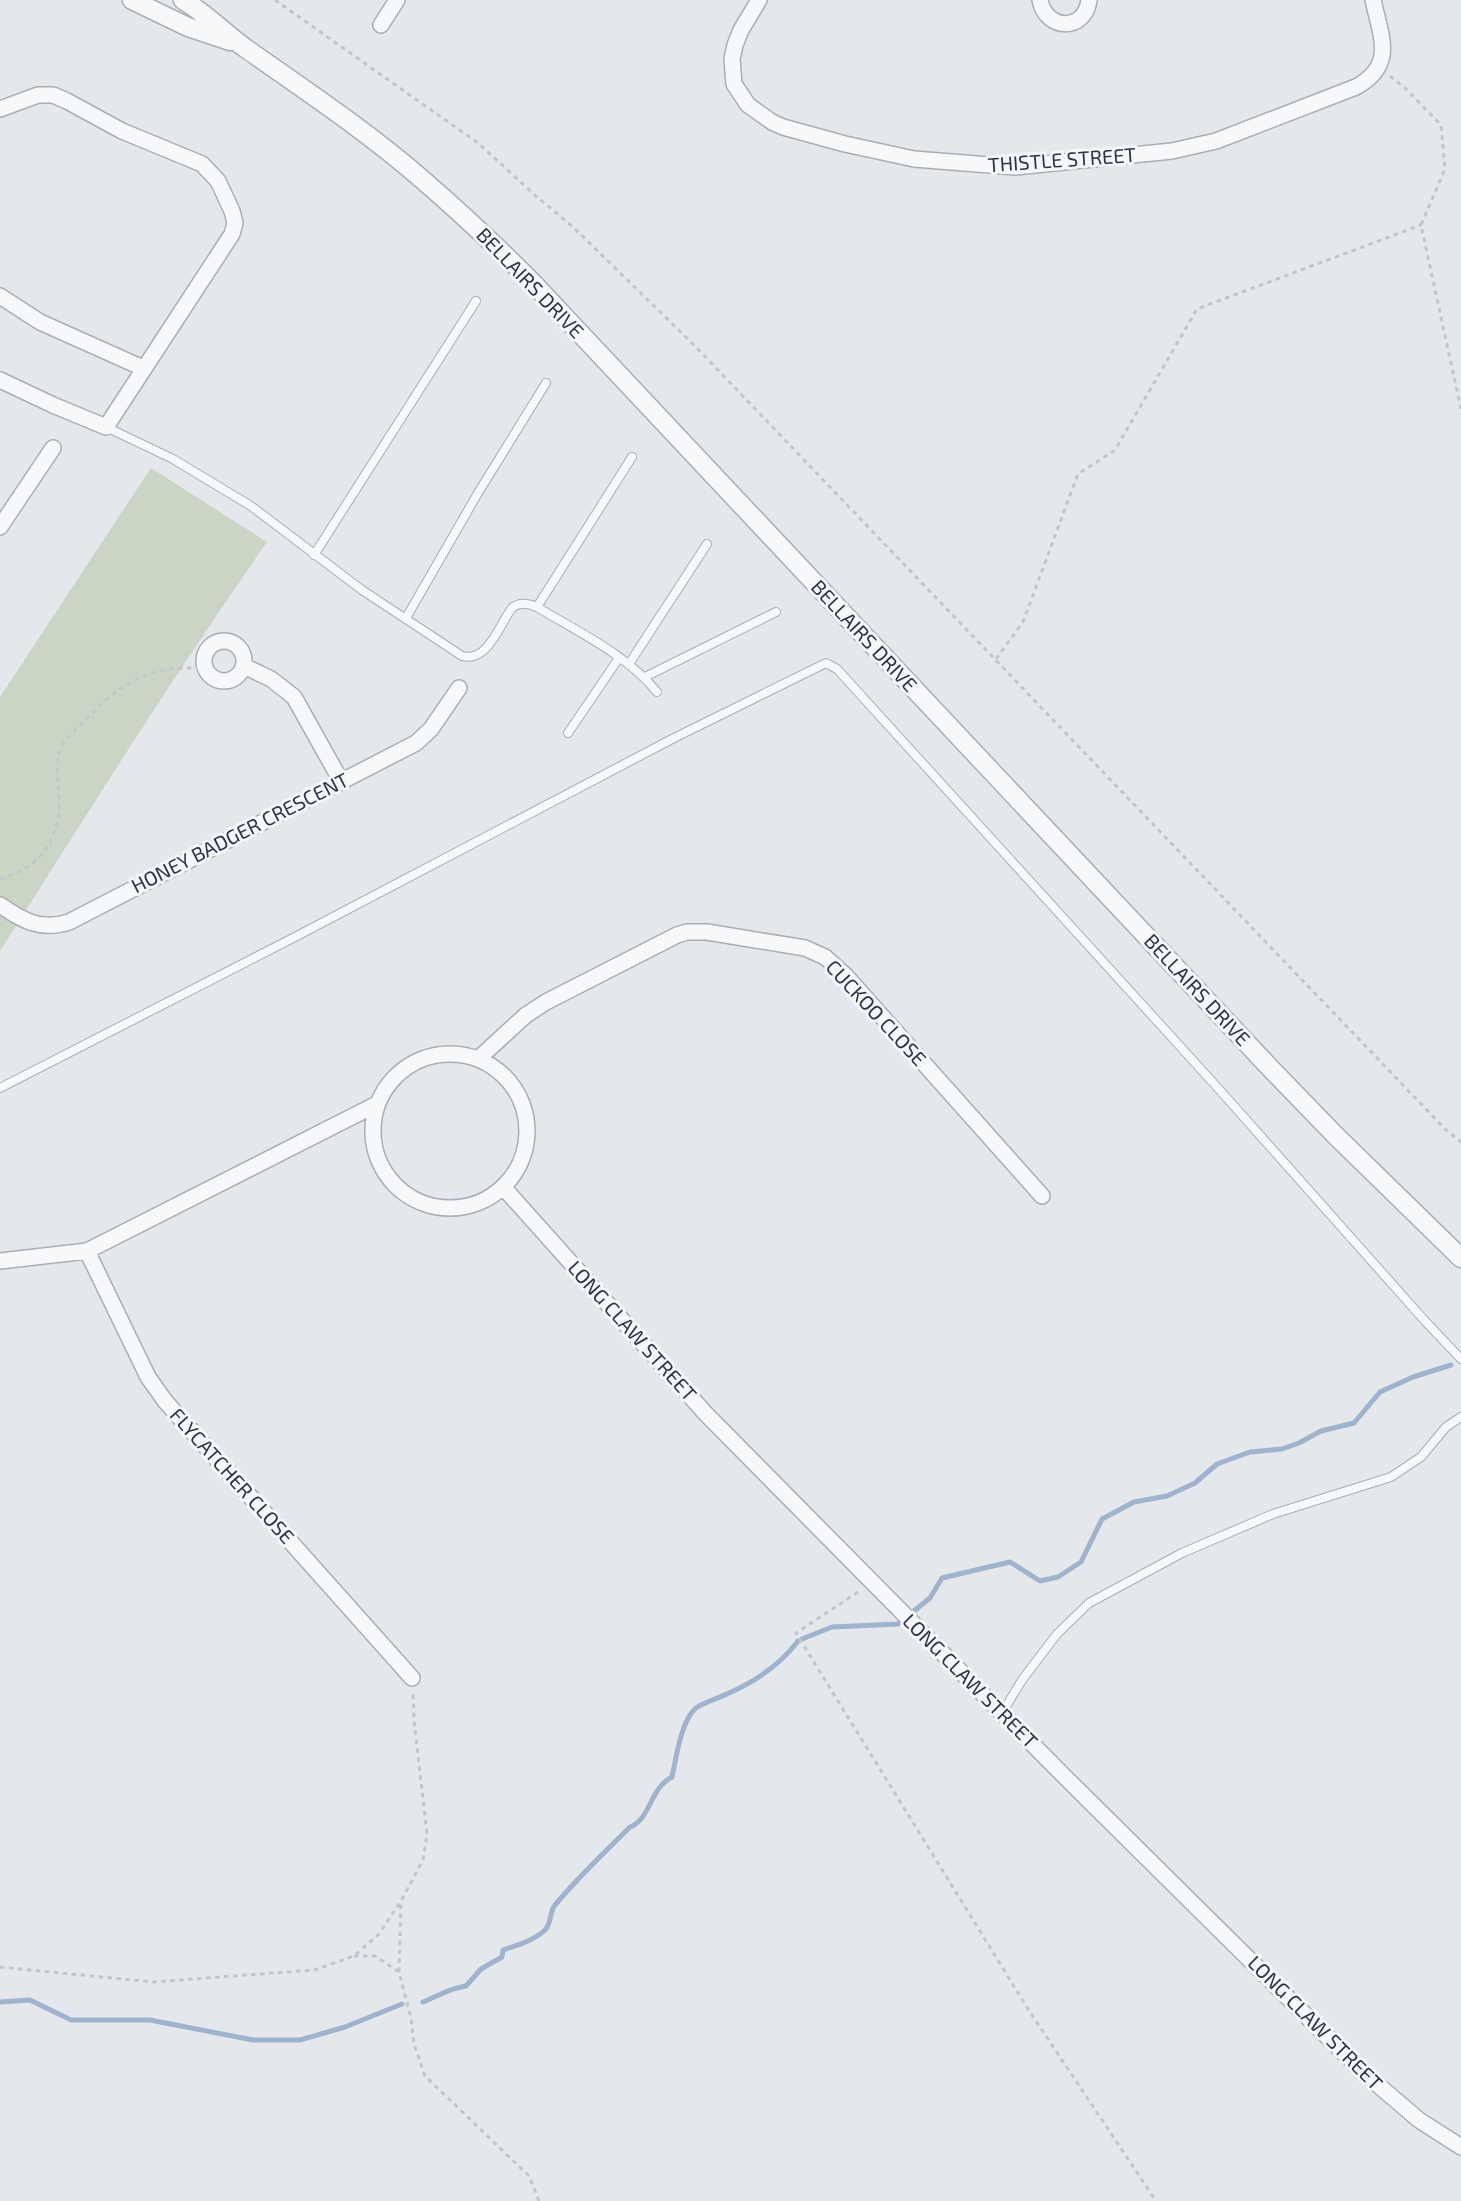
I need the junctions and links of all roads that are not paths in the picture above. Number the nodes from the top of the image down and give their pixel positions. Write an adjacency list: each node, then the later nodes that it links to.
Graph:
1 (132, 0): 9 (street, BELLAIRS DRIVE)
2 (183, 0): 9 (street, BELLAIRS DRIVE)
3 (397, 0): 8 (street)
4 (759, 0): 7 (street, THISTLE STREET)
5 (1040, 0): 6 (street)
6 (1089, 0)
7 (1373, 0)
8 (381, 26)
9 (240, 45): 40 (street, BELLAIRS DRIVE)
10 (0, 109): 13 (street)
11 (0, 296): 13 (street)
12 (476, 302): 21 (lane)
13 (143, 368): 16 (street)
14 (0, 380): 16 (street)
15 (546, 384): 24 (lane)
16 (106, 427): 21 (lane)
17 (53, 448): 19 (street)
18 (632, 457): 22 (lane)
19 (1, 522)
20 (707, 544): 26 (lane)
21 (315, 555): 24 (lane)
22 (537, 608): 24 (lane); 25 (lane)
23 (776, 612): 28 (lane)
24 (406, 618)
25 (619, 658): 26 (lane); 31 (lane)
26 (629, 664): 28 (lane)
27 (244, 666): 27 (street); 32 (street)
28 (645, 677): 30 (lane)
29 (459, 688): 32 (street, HONEY BADGER CRESCENT)
30 (657, 692)
31 (568, 733)
32 (341, 781): 33 (street, HONEY BADGER CRESCENT)
33 (0, 905)
34 (478, 1059): 36 (street); 37 (street); 38 (street, CUCKOO CLOSE)
35 (0, 1088): 42 (lane)
36 (377, 1104): 37 (street); 39 (street)
37 (504, 1188): 45 (street, LONG CLAW STREET)
38 (1042, 1196)
39 (87, 1251): 41 (street); 44 (street, FLYCATCHER CLOSE)
40 (1461, 1258)
41 (0, 1261)
42 (1461, 1359)
43 (1461, 1417): 45 (lane)
44 (412, 1678)
45 (1002, 1713): 46 (street, LONG CLAW STREET)
46 (1461, 2147)

